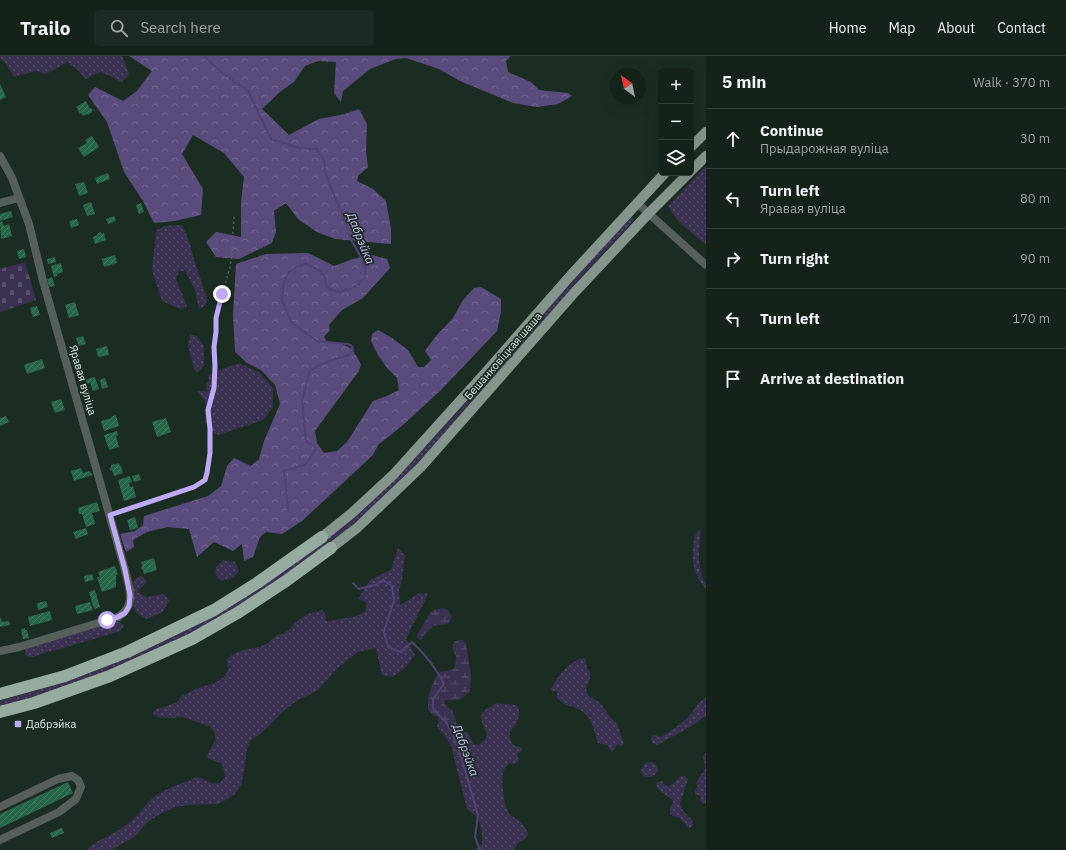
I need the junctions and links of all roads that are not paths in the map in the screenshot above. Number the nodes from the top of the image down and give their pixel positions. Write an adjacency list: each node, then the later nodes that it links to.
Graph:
1 (706, 132): 2 (main road)
2 (694, 144)
3 (0, 156): 8 (street, Яравая вуліца)
4 (706, 156): 5 (main road)
5 (694, 168)
6 (662, 176): 10 (main road, Бешанковіцкая шаша)
7 (686, 176): 11 (main road, Бешанковіцкая шаша)
8 (19, 198): 9 (street); 15 (street, Яравая вуліца)
9 (0, 203)
10 (637, 203): 11 (street); 13 (main road, Бешанковіцкая шаша)
11 (649, 213): 12 (street); 14 (main road, Бешанковіцкая шаша)
12 (706, 265)
13 (322, 537): 16 (highway)
14 (331, 548): 17 (highway)
15 (0, 651)
16 (0, 694)
17 (0, 712)
18 (0, 807): 19 (street)
19 (0, 840)

